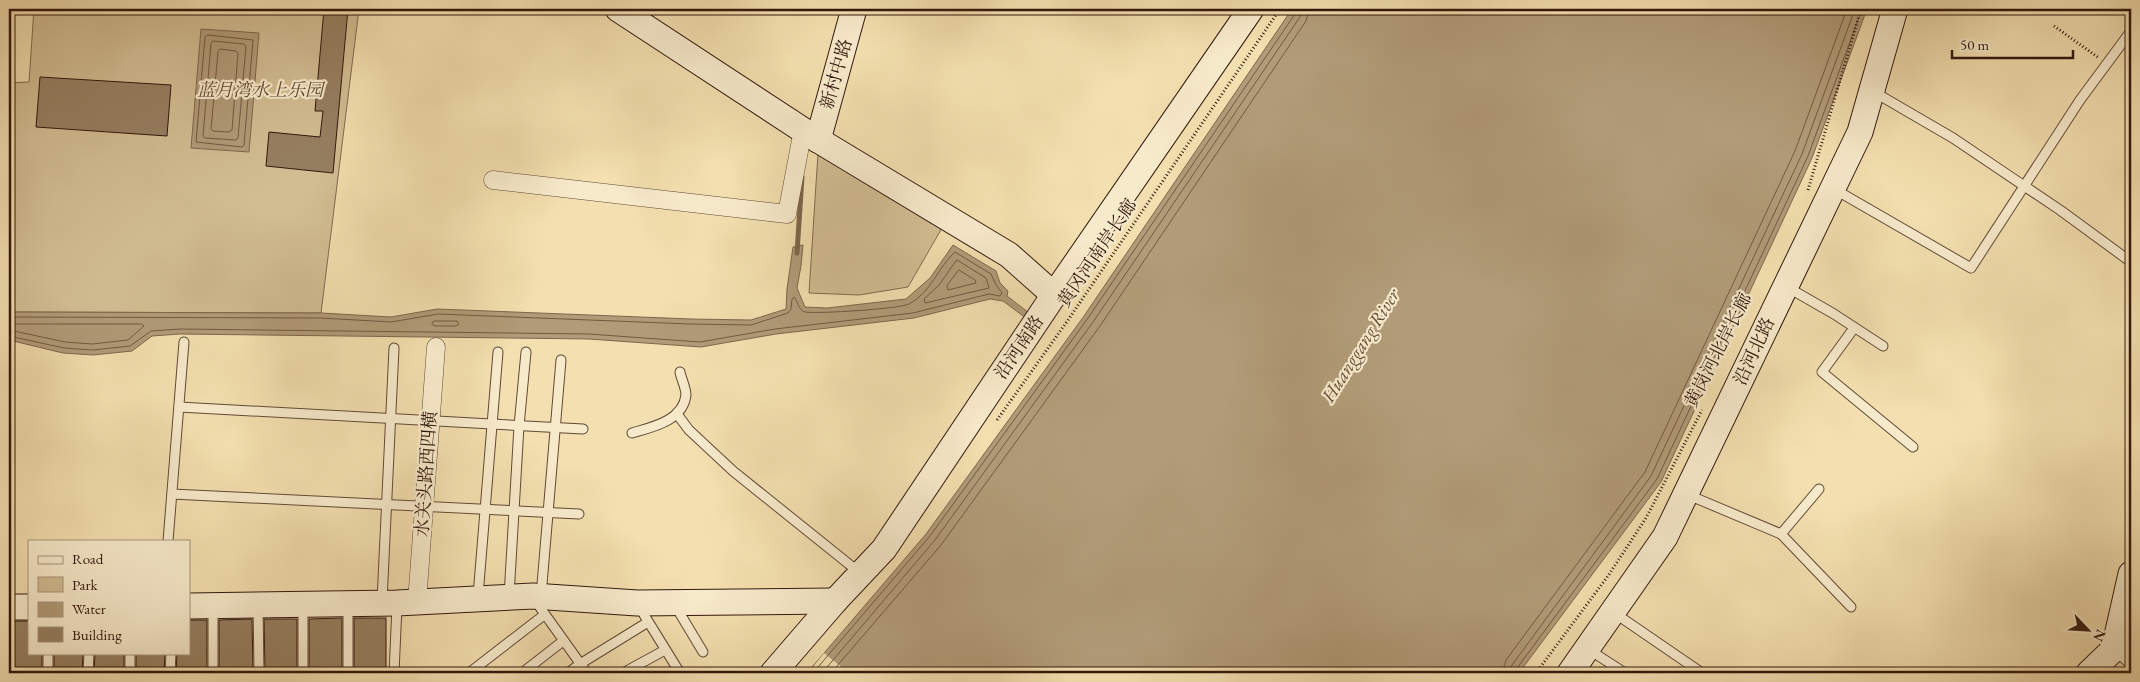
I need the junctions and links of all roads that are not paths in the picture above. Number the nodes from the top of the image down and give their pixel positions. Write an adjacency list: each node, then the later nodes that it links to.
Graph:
1 (618, 9): 7 (street)
2 (854, 9): 7 (street, 新村中路)
3 (1251, 9): 13 (street, 沿河南路)
4 (1895, 9): 6 (street, 沿河北路)
5 (2131, 31): 9 (lane)
6 (1872, 91): 9 (lane); 10 (street, 沿河北路)
7 (810, 135): 8 (street); 13 (street)
8 (493, 180)
9 (2025, 187): 10 (lane); 11 (lane)
10 (1832, 188): 12 (street, 沿河北路)
11 (2131, 262)
12 (1785, 286): 14 (lane); 35 (street, 沿河北路)
13 (1054, 295): 44 (street, 沿河南路)
14 (1854, 328): 16 (lane); 32 (lane)
15 (184, 342): 23 (lane)
16 (1883, 346)
17 (436, 347): 26 (street, 水关头路西四横)
18 (394, 348): 25 (lane)
19 (498, 352): 27 (lane)
20 (526, 352): 28 (lane)
21 (561, 360): 29 (lane)
22 (680, 372): 24 (lane)
23 (179, 407): 25 (lane); 34 (lane)
24 (677, 414): 31 (lane); 44 (lane)
25 (391, 418): 26 (lane); 36 (lane)
26 (430, 421): 27 (lane); 37 (street, 水关头路西四横)
27 (492, 424): 28 (lane); 38 (lane)
28 (519, 426): 29 (lane); 39 (lane)
29 (555, 428): 30 (lane); 40 (lane)
30 (583, 429)
31 (632, 433)
32 (1913, 448)
33 (1819, 489): 42 (lane)
34 (172, 494): 36 (lane); 43 (lane)
35 (1686, 494): 42 (lane); 60 (street, 沿河北路)
36 (387, 504): 37 (lane); 50 (lane)
37 (424, 506): 38 (lane); 50 (street, 水关头路西四横)
38 (485, 509): 39 (lane); 46 (lane)
39 (514, 510): 40 (lane); 47 (lane)
40 (548, 512): 41 (lane); 47 (lane)
41 (579, 514)
42 (1781, 534): 58 (lane)
43 (168, 540)
44 (860, 574): 48 (street, 沿河南路)
45 (2131, 574): 69 (street)
46 (478, 599): 47 (street); 50 (street)
47 (532, 601): 59 (street); 61 (lane); 80 (lane)
48 (835, 601): 49 (street); 86 (street, 沿河南路)
49 (674, 602): 59 (street); 64 (lane)
50 (399, 603): 52 (street); 79 (lane)
51 (303, 604): 52 (street); 53 (street); 77 (lane)
52 (348, 604): 78 (lane)
53 (258, 605): 57 (street); 76 (lane)
54 (9, 606): 55 (street)
55 (28, 606)
56 (190, 606): 57 (street)
57 (213, 606): 75 (lane)
58 (1851, 607)
59 (642, 612): 63 (lane); 70 (lane)
60 (1613, 612): 62 (street, 沿河北路); 89 (lane)
61 (563, 641): 70 (lane); 81 (lane)
62 (1588, 649): 87 (street, 沿河北路); 88 (lane)
63 (665, 650): 84 (lane); 85 (lane)
64 (703, 652)
65 (48, 654): 71 (lane)
66 (89, 654): 72 (lane)
67 (130, 654): 73 (lane)
68 (171, 654): 74 (lane)
69 (2123, 657): 90 (street)
70 (580, 664): 82 (lane); 83 (lane)
71 (48, 673)
72 (88, 673)
73 (130, 673)
74 (170, 673)
75 (213, 673)
76 (258, 673)
77 (303, 673)
78 (348, 673)
79 (394, 673)
80 (468, 673)
81 (522, 673)
82 (568, 673)
83 (587, 673)
84 (623, 673)
85 (680, 673)
86 (772, 673)
87 (1570, 673)
88 (1625, 673)
89 (1702, 673)
90 (2089, 673)

